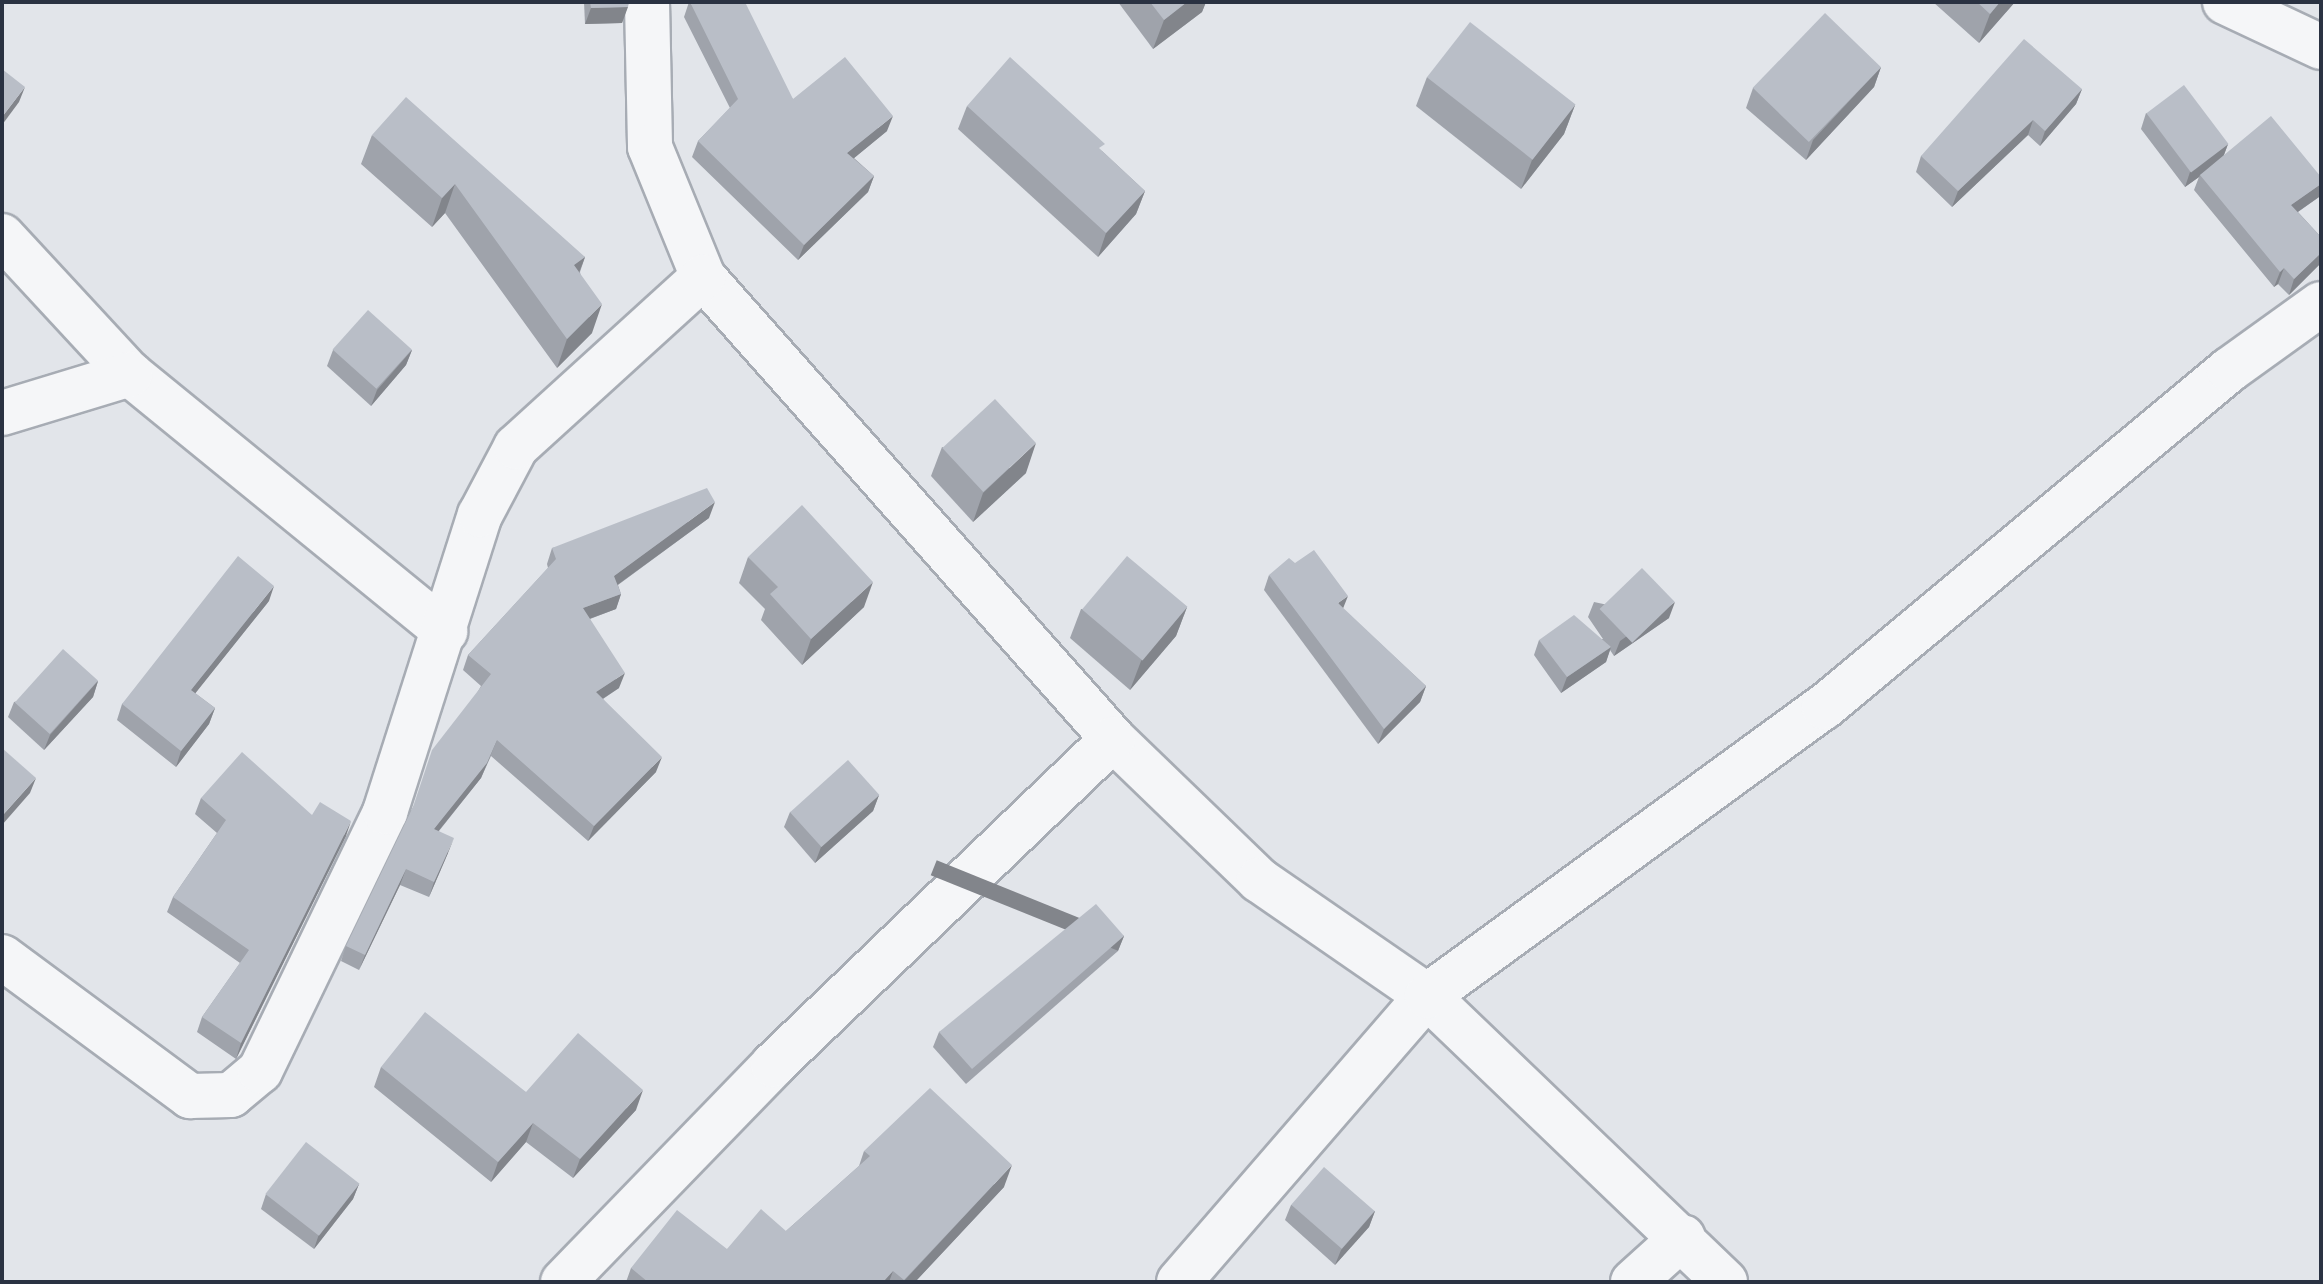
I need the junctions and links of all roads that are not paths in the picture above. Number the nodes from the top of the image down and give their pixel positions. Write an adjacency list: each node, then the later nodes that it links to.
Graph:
1 (647, 2): 5 (street)
2 (2225, 2): 3 (street)
3 (2321, 47)
4 (2, 236): 7 (street)
5 (703, 277): 9 (street); 10 (street)
6 (2321, 304): 12 (street)
7 (130, 374): 8 (street); 9 (street)
8 (2, 413)
9 (445, 631): 11 (street)
10 (1113, 739): 12 (street); 14 (street)
11 (2, 957)
12 (1427, 996): 13 (street); 15 (street)
13 (1683, 1237): 16 (street); 17 (street)
14 (563, 1282)
15 (1179, 1282)
16 (1633, 1282)
17 (1725, 1282)

